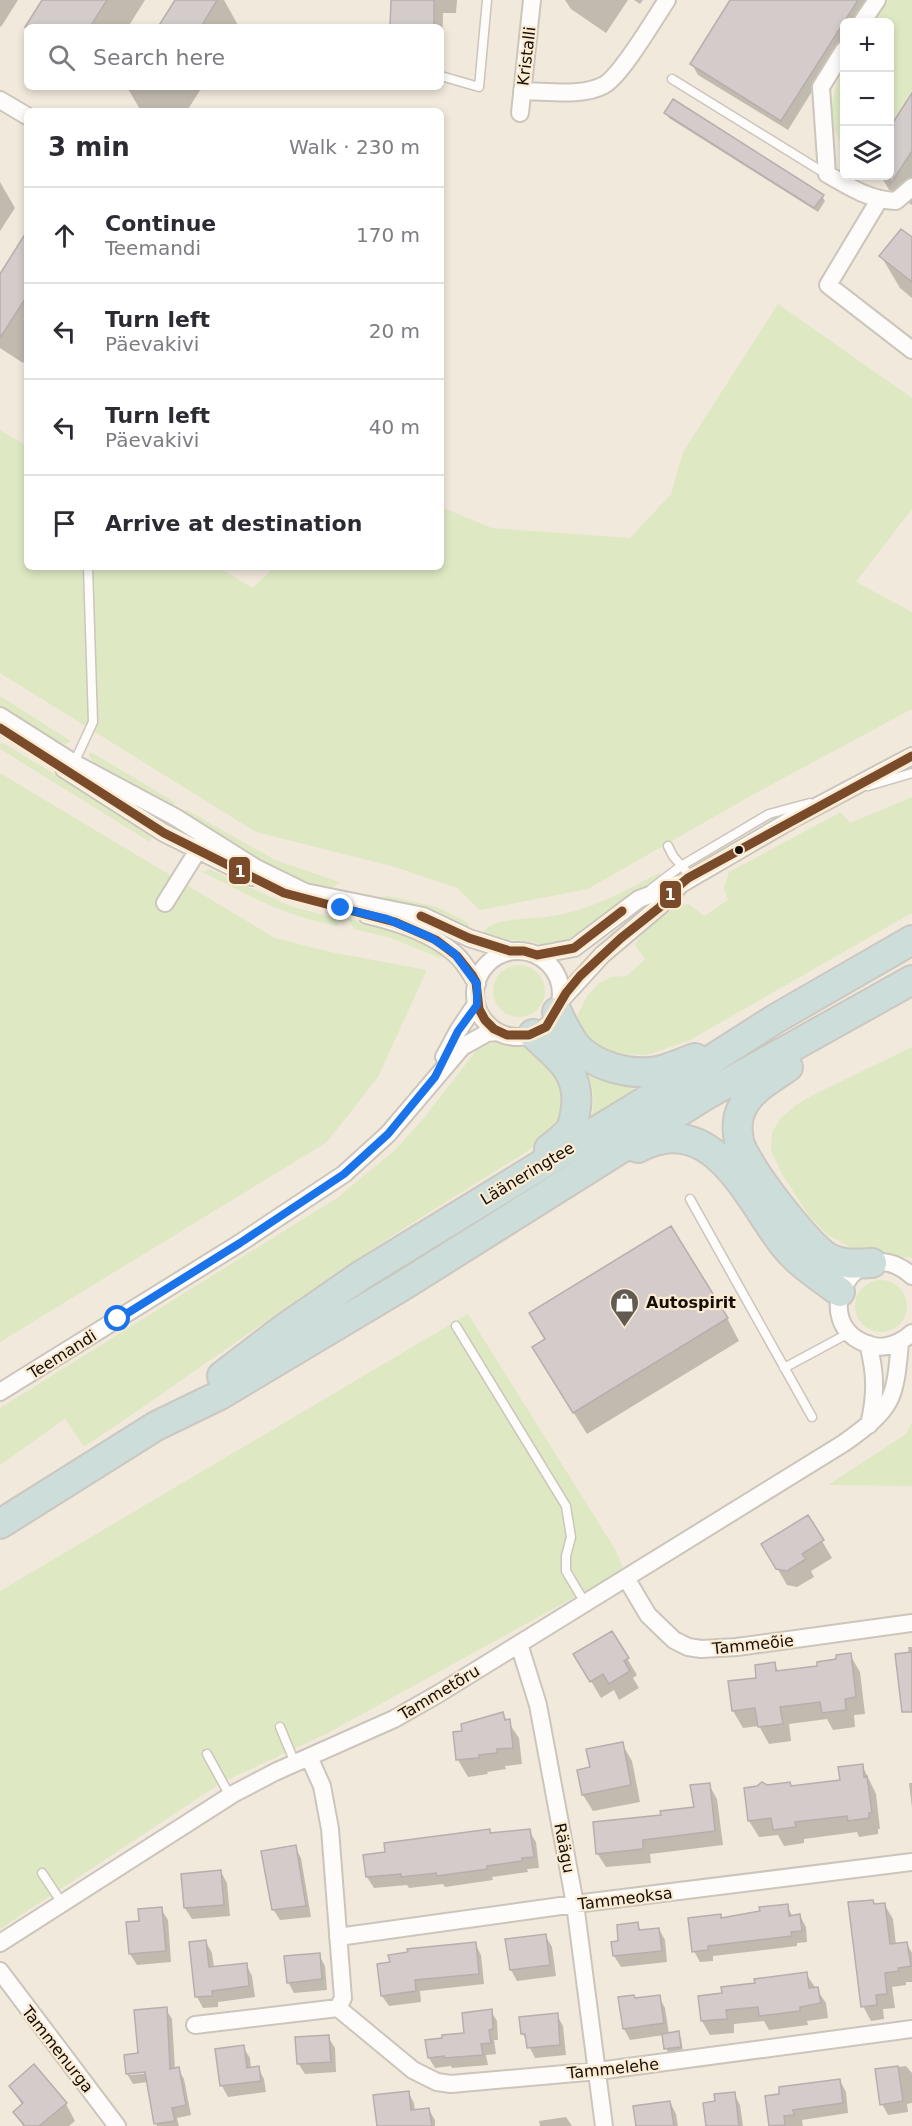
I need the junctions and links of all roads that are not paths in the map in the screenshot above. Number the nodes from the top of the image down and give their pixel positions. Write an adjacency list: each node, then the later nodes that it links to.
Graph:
1 (487, 0): 7 (lane)
2 (532, 0): 9 (street, Kristalli)
3 (667, 0): 9 (street)
4 (877, 0): 5 (street)
5 (865, 18)
6 (840, 56): 13 (street)
7 (444, 77)
8 (672, 80): 13 (lane)
9 (522, 91): 11 (street, Kristalli)
10 (0, 100): 12 (street)
11 (520, 113)
12 (24, 114)
13 (827, 174): 15 (street)
14 (912, 187): 15 (street)
15 (879, 200): 16 (street)
16 (912, 350)
17 (88, 570): 21 (lane)
18 (0, 716): 21 (street)
19 (0, 728): 24 (street)
20 (912, 756): 23 (street)
21 (74, 763): 24 (street)
22 (912, 773): 23 (lane)
23 (841, 795): 26 (street)
24 (202, 842): 27 (street); 29 (street); 32 (street)
25 (668, 846): 26 (lane)
26 (684, 875): 30 (street); 34 (street)
27 (165, 903)
28 (912, 940): 35 (highway, Lääneringtee)
29 (510, 951): 30 (street); 32 (street)
30 (537, 955): 34 (street)
31 (912, 981): 40 (highway, Lääneringtee); 42 (highway)
32 (477, 984): 33 (street)
33 (477, 1005): 36 (street); 38 (street, Teemandi)
34 (559, 1006): 35 (highway); 37 (street)
35 (775, 1019): 39 (highway, Lääneringtee)
36 (498, 1032): 37 (street, Teemandi); 38 (street, Teemandi)
37 (533, 1034): 39 (highway)
38 (435, 1077): 50 (street, Teemandi)
39 (512, 1182): 53 (highway, Lääneringtee)
40 (551, 1194): 44 (highway); 53 (highway, Lääneringtee)
41 (690, 1199): 49 (lane)
42 (872, 1263): 43 (street); 44 (street)
43 (912, 1275)
44 (840, 1292): 46 (street)
45 (456, 1326): 56 (lane)
46 (849, 1333): 48 (street); 49 (lane)
47 (906, 1337): 48 (street); 52 (street, Tammetõru)
48 (868, 1344): 52 (street)
49 (784, 1368): 51 (lane)
50 (0, 1392)
51 (812, 1417)
52 (869, 1425): 55 (street, Tammetõru)
53 (156, 1426): 54 (highway, Lääneringtee)
54 (0, 1524)
55 (627, 1578): 56 (street, Tammetõru); 57 (street, Tammeõie)
56 (585, 1603): 58 (street, Tammetõru)
57 (912, 1623)
58 (519, 1644): 61 (street, Tammetõru); 66 (street, Räägu)
59 (280, 1727): 61 (lane)
60 (207, 1754): 62 (lane)
61 (302, 1760): 62 (street, Tammetõru); 67 (street)
62 (230, 1796): 65 (street, Tammetõru)
63 (912, 1862): 66 (street, Tammeoksa)
64 (42, 1873): 65 (lane)
65 (62, 1903): 68 (street, Tammetõru)
66 (575, 1904): 67 (street, Tammeoksa); 73 (street, Räägu)
67 (338, 1937): 70 (street)
68 (0, 1943)
69 (0, 1971): 74 (street, Tammenurga)
70 (338, 2008): 71 (street); 73 (street, Tammelehe)
71 (195, 2025)
72 (912, 2029): 73 (street, Tammelehe)
73 (598, 2071): 75 (street, Räägu)
74 (117, 2126)
75 (604, 2126)

